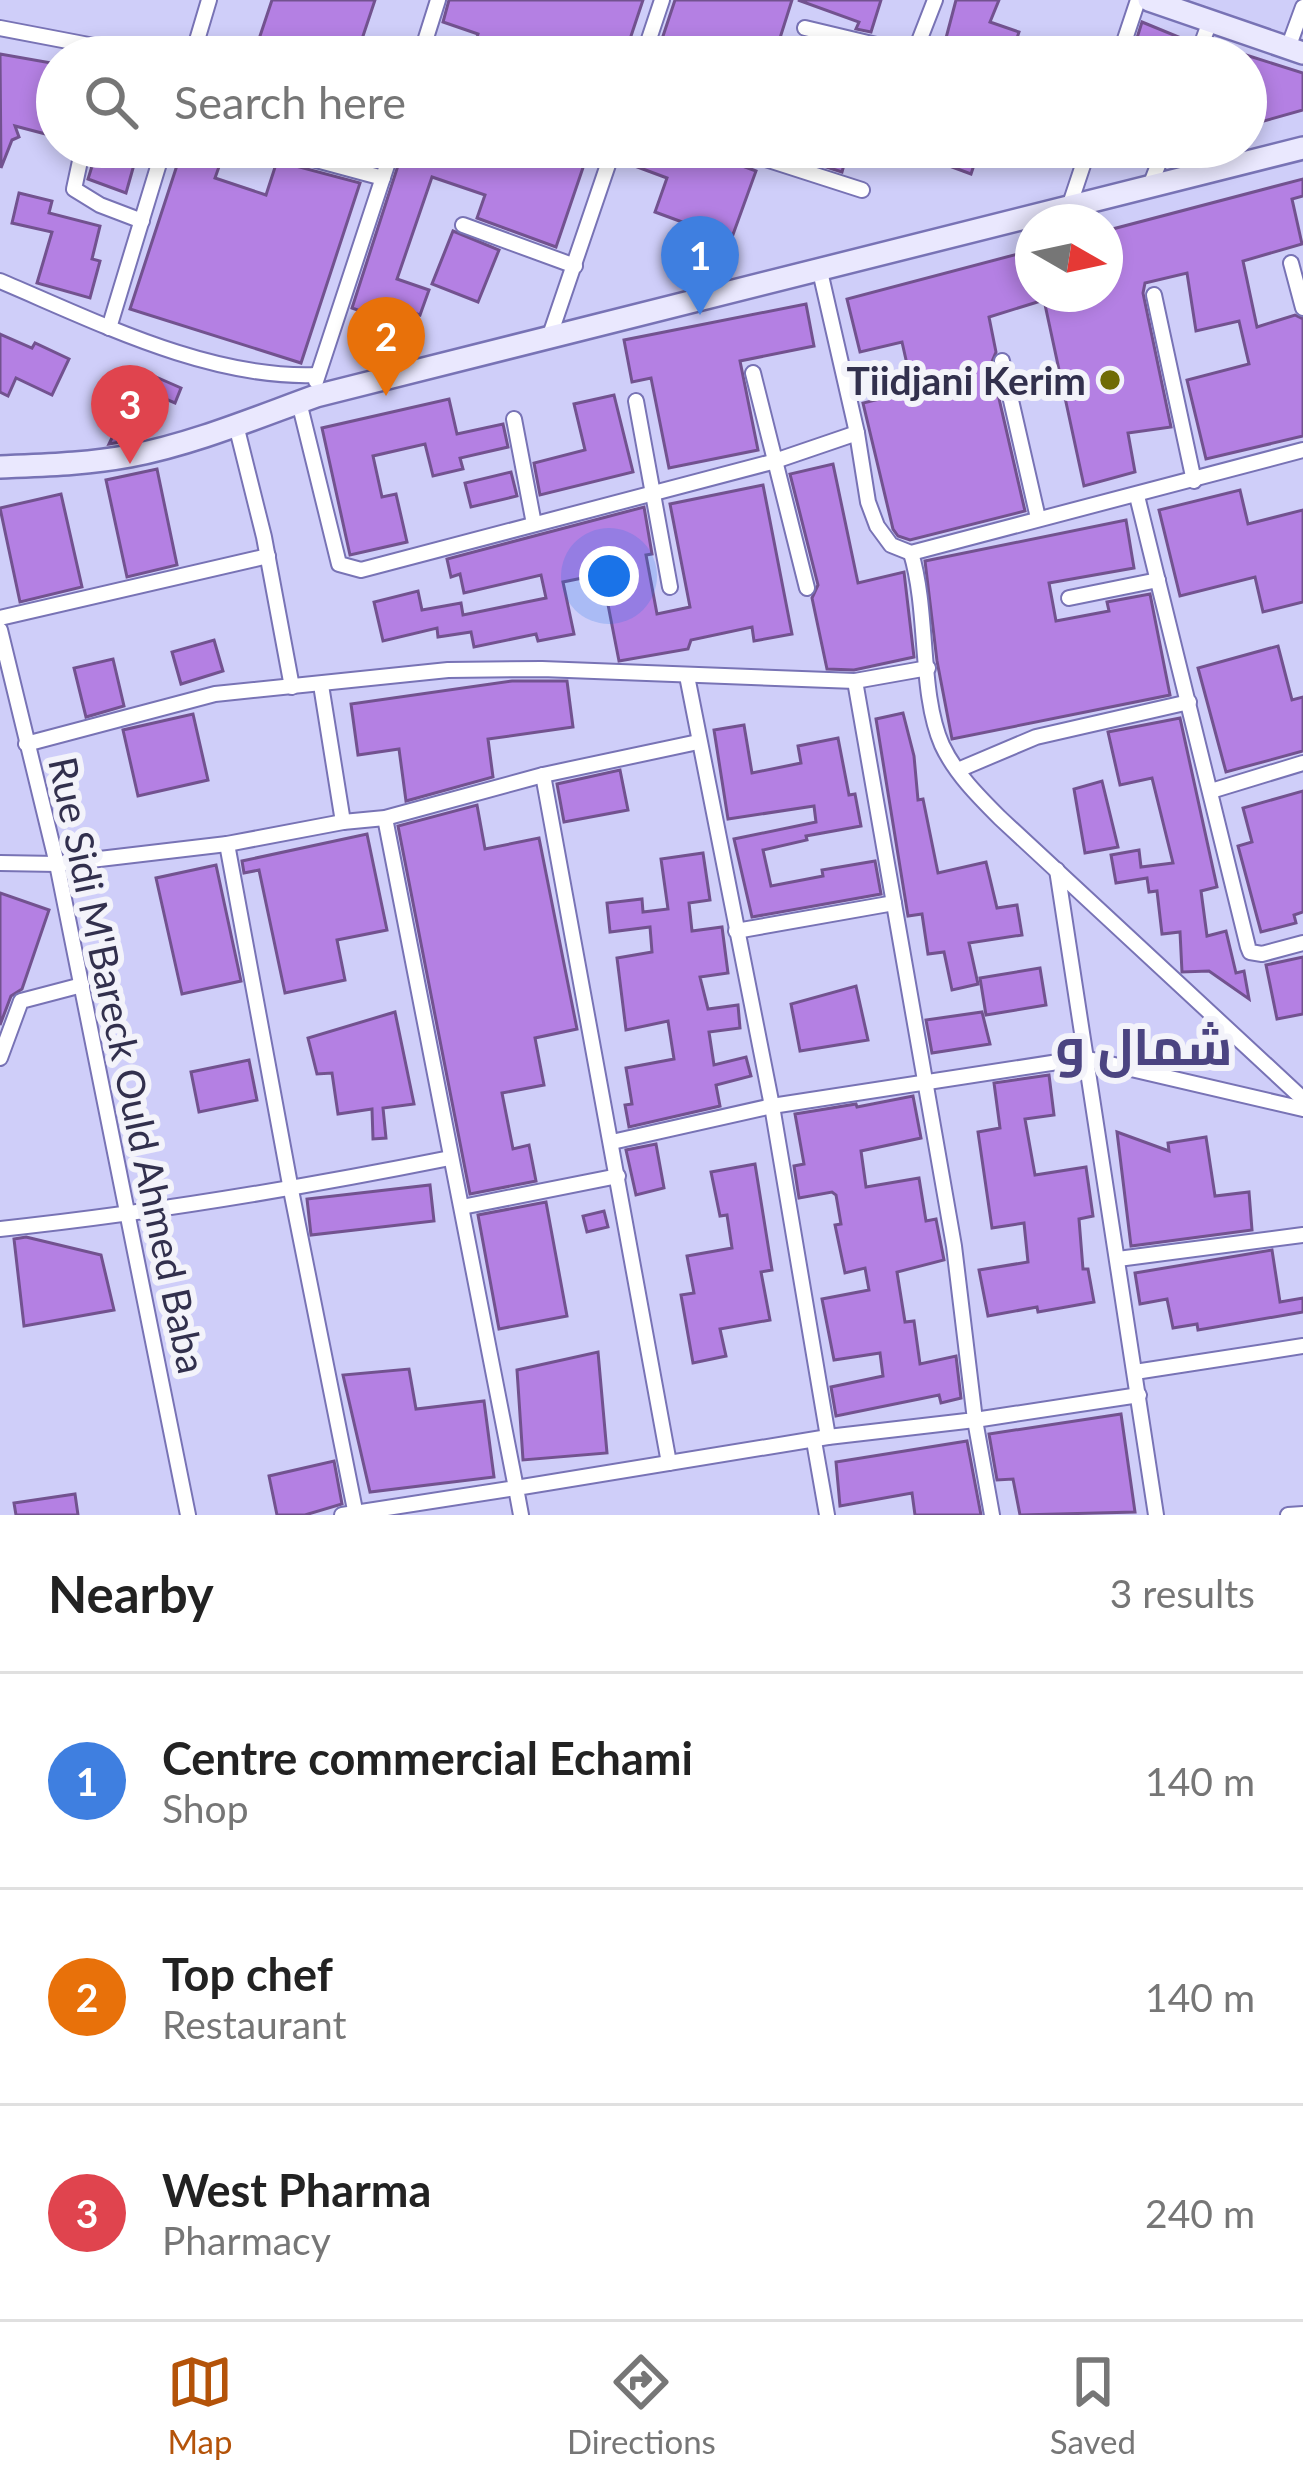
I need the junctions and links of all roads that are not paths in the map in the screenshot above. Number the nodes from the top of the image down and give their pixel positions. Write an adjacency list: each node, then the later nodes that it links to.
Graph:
1 (209, 0): 12 (street)
2 (438, 0): 13 (street)
3 (662, 0): 14 (street)
4 (934, 0): 16 (street)
5 (1138, 0): 17 (street)
6 (1149, 0): 8 (street)
7 (1303, 7): 20 (street)
8 (1210, 21): 18 (street); 19 (street)
9 (0, 28): 11 (street)
10 (805, 28): 15 (street)
11 (42, 36)
12 (198, 36)
13 (427, 36)
14 (650, 36)
15 (838, 36)
16 (924, 36)
17 (1126, 36)
18 (1205, 36)
19 (1254, 36)
20 (1295, 50)
21 (1303, 148): 22 (street)
22 (1267, 157)
23 (78, 168): 38 (street)
24 (158, 168): 38 (street)
25 (346, 168): 32 (street)
26 (386, 168): 32 (street)
27 (607, 168): 41 (street)
28 (793, 168): 34 (street)
29 (1082, 168): 35 (street)
30 (1157, 168): 33 (street)
31 (1222, 168): 33 (street)
32 (383, 178): 50 (street)
33 (1150, 186): 36 (street)
34 (862, 190)
35 (1070, 204)
36 (1081, 204)
37 (1015, 220): 42 (street)
38 (142, 221): 46 (street)
39 (463, 225): 41 (street)
40 (1291, 263): 45 (street)
41 (575, 266): 47 (street)
42 (819, 267): 47 (street); 54 (street)
43 (0, 281): 46 (street)
44 (1154, 295): 58 (street)
45 (1303, 308)
46 (109, 328): 50 (street)
47 (550, 338): 50 (street)
48 (1002, 362): 61 (street)
49 (753, 373): 56 (street)
50 (310, 391): 53 (street); 62 (street)
51 (636, 400): 59 (street)
52 (514, 419): 62 (street)
53 (236, 425): 57 (street); 64 (street)
54 (856, 433): 56 (street); 63 (street)
55 (1303, 450): 58 (street)
56 (772, 462): 59 (street); 67 (street)
57 (0, 467)
58 (1194, 481): 60 (street)
59 (652, 493): 62 (street); 66 (street)
60 (1137, 496): 61 (street); 65 (street)
61 (1038, 518): 63 (street)
62 (534, 524)
63 (911, 553): 71 (street)
64 (268, 556): 69 (street); 76 (street)
65 (1158, 580): 68 (street); 77 (street)
66 (670, 587)
67 (807, 588)
68 (1069, 598)
69 (0, 618)
70 (0, 630): 73 (street, Rue Sidi M'Bareck Ould Ahmed Baba)
71 (928, 668): 74 (street); 81 (street)
72 (687, 676): 74 (street); 75 (street); 78 (street)
73 (5, 679): 79 (street, Rue Sidi M'Bareck Ould Ahmed Baba)
74 (855, 681): 90 (street)
75 (321, 685): 76 (street); 85 (street)
76 (292, 687): 79 (street)
77 (1189, 702): 81 (street); 83 (street)
78 (698, 742): 82 (street); 91 (street)
79 (26, 744): 88 (street, Rue Sidi M'Bareck Ould Ahmed Baba)
80 (1303, 763): 83 (street)
81 (958, 770): 89 (street)
82 (543, 776): 84 (street); 100 (street)
83 (1211, 791): 92 (street)
84 (385, 818): 85 (street); 101 (street)
85 (343, 822): 86 (street)
86 (227, 844): 88 (street); 103 (street)
87 (0, 863): 88 (street)
88 (57, 864): 93 (street, Rue Sidi M'Bareck Ould Ahmed Baba)
89 (1057, 871): 95 (street); 97 (street)
90 (894, 903): 91 (street); 96 (street)
91 (736, 931): 98 (street)
92 (1303, 944)
93 (82, 985): 94 (street); 105 (street, Rue Sidi M'Bareck Ould Ahmed Baba)
94 (0, 1058)
95 (1084, 1058): 96 (street); 99 (street); 108 (street)
96 (923, 1082): 98 (street); 112 (street)
97 (1303, 1099)
98 (772, 1106): 100 (street); 113 (street)
99 (1303, 1108)
100 (612, 1142): 102 (street)
101 (450, 1158): 103 (street); 104 (street)
102 (618, 1176): 104 (street); 114 (street)
103 (291, 1190): 105 (street); 116 (street)
104 (462, 1207): 115 (street)
105 (127, 1216): 106 (street); 118 (street, Rue Sidi M'Bareck Ould Ahmed Baba)
106 (0, 1229)
107 (1303, 1235): 108 (street)
108 (1118, 1259): 110 (street)
109 (1303, 1346): 110 (street)
110 (1135, 1372): 111 (street)
111 (1139, 1395): 112 (street); 122 (street)
112 (976, 1420): 113 (street); 121 (street)
113 (821, 1439): 114 (street); 120 (street)
114 (669, 1463): 115 (street)
115 (516, 1488): 116 (street); 119 (street)
116 (351, 1514)
117 (1303, 1514): 123 (street)
118 (188, 1515)
119 (521, 1515)
120 (827, 1515)
121 (992, 1515)
122 (1156, 1515)
123 (1288, 1515)

